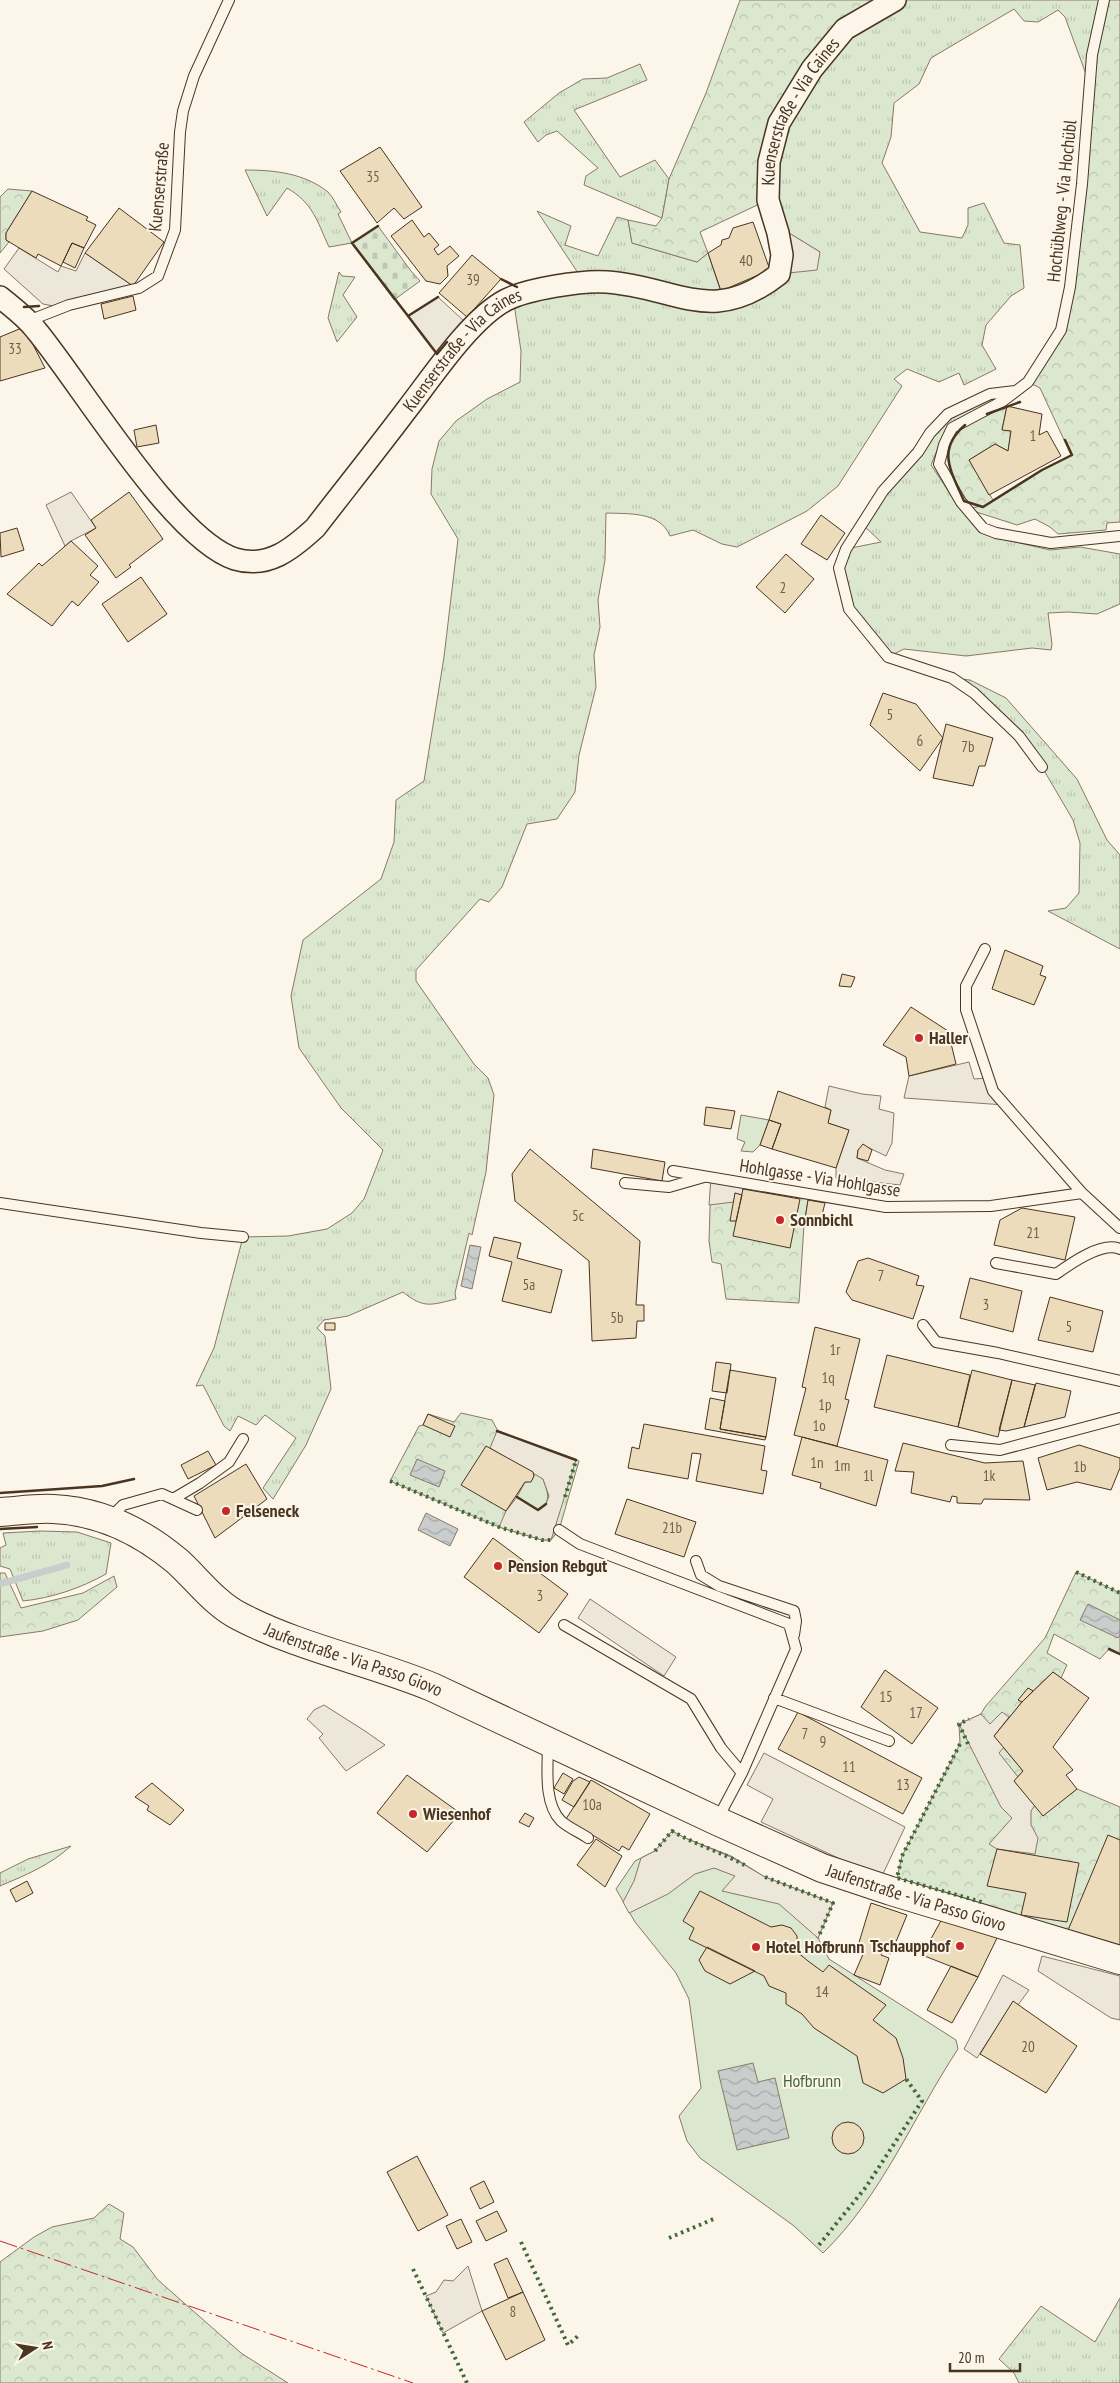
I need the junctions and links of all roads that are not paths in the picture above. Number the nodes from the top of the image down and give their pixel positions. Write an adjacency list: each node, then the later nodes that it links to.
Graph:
1 (229, 0): 5 (lane, Kuenserstraße)
2 (895, 0): 5 (street, Kuenserstraße - Via Caines)
3 (1104, 0): 6 (lane, Hochüblweg - Via Hochübl)
4 (0, 296): 5 (street, Kuenserstraße - Via Caines)
5 (28, 321)
6 (1016, 391): 7 (lane, Hochüblweg - Via Hochübl); 8 (lane)
7 (1120, 536)
8 (1042, 767)
9 (985, 949): 13 (lane)
10 (673, 1171): 11 (lane, Hohlgasse - Via Hohlgasse)
11 (705, 1176): 12 (lane); 13 (lane, Hohlgasse - Via Hohlgasse)
12 (625, 1183)
13 (1082, 1193): 15 (lane)
14 (0, 1203): 16 (lane)
15 (1120, 1228)
16 (243, 1237)
17 (1120, 1249): 18 (lane)
18 (996, 1263)
19 (923, 1325): 20 (lane)
20 (1120, 1381)
21 (1120, 1418): 23 (lane)
22 (243, 1439): 24 (lane)
23 (951, 1445)
24 (173, 1499): 25 (lane); 27 (lane)
25 (197, 1510)
26 (0, 1512): 27 (main road, Jaufenstraße - Via Passo Giovo)
27 (110, 1519): 34 (main road, Jaufenstraße - Via Passo Giovo)
28 (559, 1530): 31 (lane)
29 (696, 1560): 31 (lane)
30 (564, 1625): 35 (lane)
31 (793, 1638): 32 (lane)
32 (774, 1698): 33 (lane); 35 (lane)
33 (889, 1741)
34 (548, 1742): 36 (main road, Jaufenstraße - Via Passo Giovo); 37 (lane)
35 (742, 1773): 36 (lane)
36 (717, 1821): 38 (main road, Jaufenstraße - Via Passo Giovo)
37 (588, 1838)
38 (1120, 1960)

